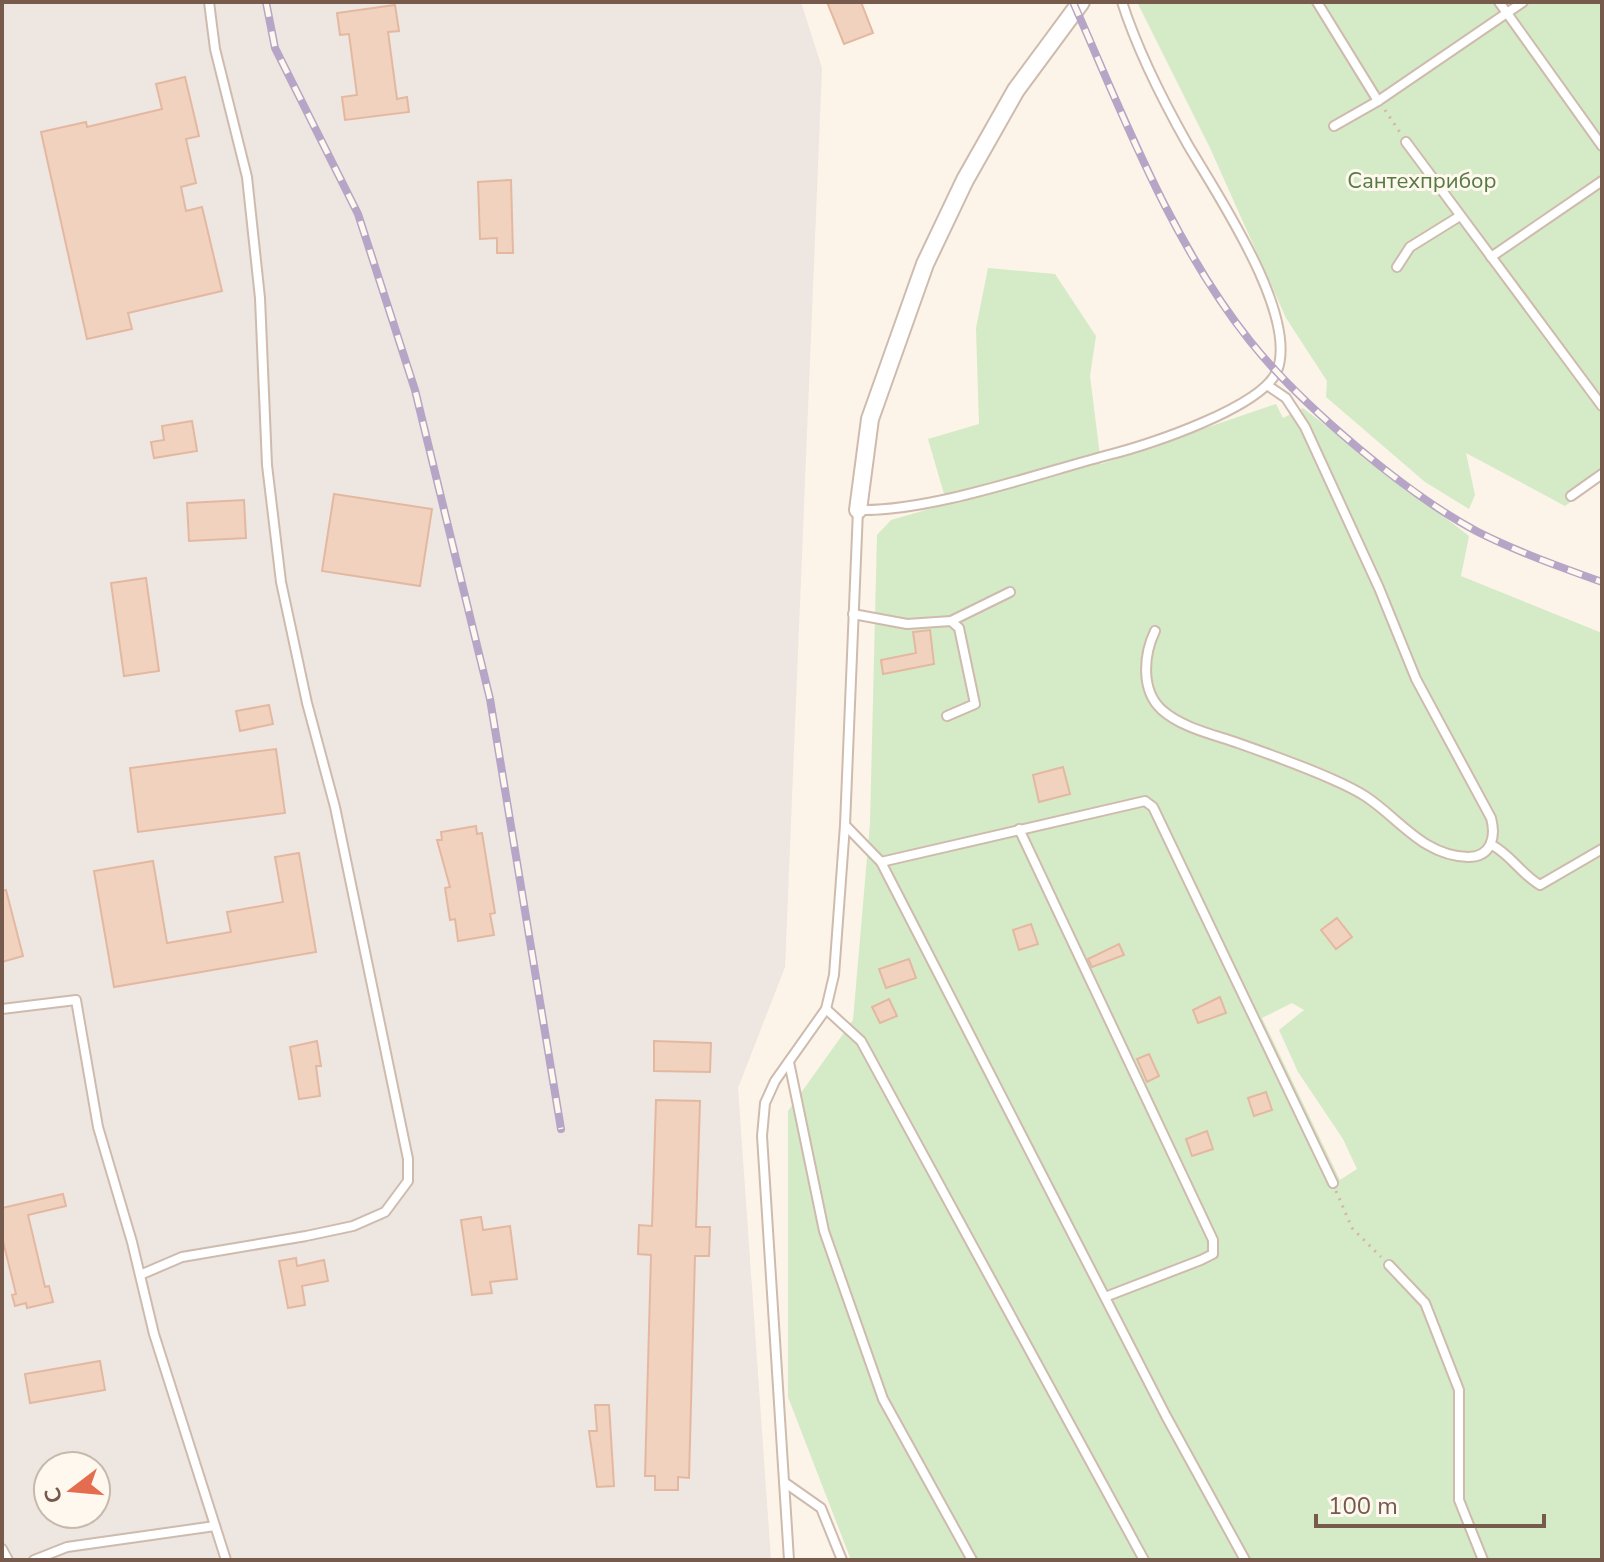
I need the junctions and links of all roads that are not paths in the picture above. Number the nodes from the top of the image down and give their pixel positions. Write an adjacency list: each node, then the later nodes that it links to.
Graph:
1 (209, 2): 36 (lane)
2 (1081, 2): 20 (street)
3 (1122, 2): 16 (lane)
4 (1317, 2): 8 (lane)
5 (1499, 2): 7 (lane)
6 (1523, 2): 7 (lane)
7 (1507, 13): 8 (lane); 11 (lane)
8 (1378, 101): 9 (lane)
9 (1334, 126)
10 (1406, 142): 13 (lane)
11 (1602, 146)
12 (1602, 181): 14 (lane)
13 (1460, 216): 14 (lane); 15 (lane)
14 (1491, 257): 17 (lane)
15 (1397, 267)
16 (1267, 385): 20 (lane); 28 (lane)
17 (1602, 406)
18 (1602, 474): 19 (lane)
19 (1571, 496)
20 (858, 510): 22 (lane)
21 (1010, 592): 23 (lane)
22 (853, 614): 23 (lane); 26 (lane)
23 (951, 621): 25 (lane)
24 (1155, 631): 28 (lane)
25 (947, 716)
26 (845, 825): 30 (lane); 32 (lane)
27 (1019, 829): 30 (lane); 34 (lane); 37 (lane)
28 (1492, 845): 29 (lane)
29 (1602, 849)
30 (881, 862): 37 (lane)
31 (2, 1009): 36 (lane)
32 (826, 1009): 33 (lane); 47 (lane)
33 (789, 1062): 38 (lane); 46 (lane)
34 (1333, 1183)
35 (1389, 1265): 49 (lane)
36 (140, 1275): 39 (lane)
37 (1105, 1297): 48 (lane)
38 (784, 1482): 44 (lane); 45 (lane)
39 (215, 1526): 42 (lane); 43 (lane)
40 (2, 1549): 41 (lane)
41 (8, 1560)
42 (34, 1560)
43 (226, 1560)
44 (789, 1560)
45 (842, 1560)
46 (972, 1560)
47 (1144, 1560)
48 (1245, 1560)
49 (1483, 1560)

